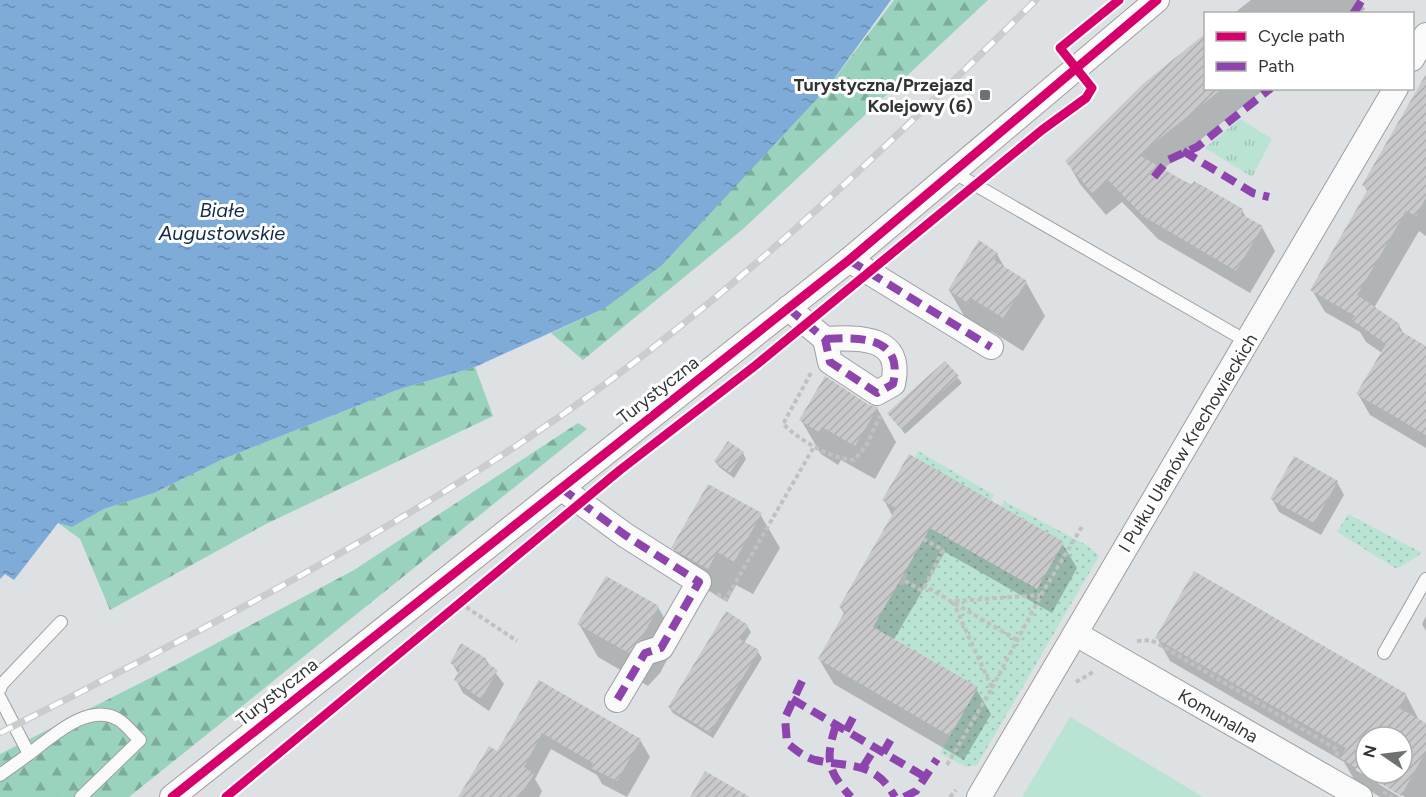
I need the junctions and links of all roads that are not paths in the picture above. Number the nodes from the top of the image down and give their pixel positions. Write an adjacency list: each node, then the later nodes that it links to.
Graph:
1 (1157, 0): 5 (street, Turystyczna)
2 (1426, 35): 3 (street)
3 (1414, 57)
4 (1395, 90): 9 (street, I Pułku Ułanów Krechowieckich)
5 (953, 172): 6 (street, Turystyczna); 9 (lane)
6 (849, 260): 7 (street, Turystyczna); 10 (street)
7 (788, 308): 8 (street); 11 (street, Turystyczna)
8 (825, 339): 8 (street)
9 (1248, 342): 14 (street, I Pułku Ułanów Krechowieckich)
10 (991, 347)
11 (561, 488): 18 (street); 23 (street, Turystyczna)
12 (1426, 579): 15 (lane)
13 (61, 622): 16 (lane)
14 (1076, 634): 21 (street, Komunalna); 24 (street, I Pułku Ułanów Krechowieckich)
15 (1384, 653)
16 (0, 689)
17 (0, 698): 19 (lane)
18 (617, 700)
19 (28, 754): 20 (lane); 22 (lane)
20 (0, 775)
21 (1366, 791)
22 (81, 797)
23 (172, 797)
24 (980, 797)

